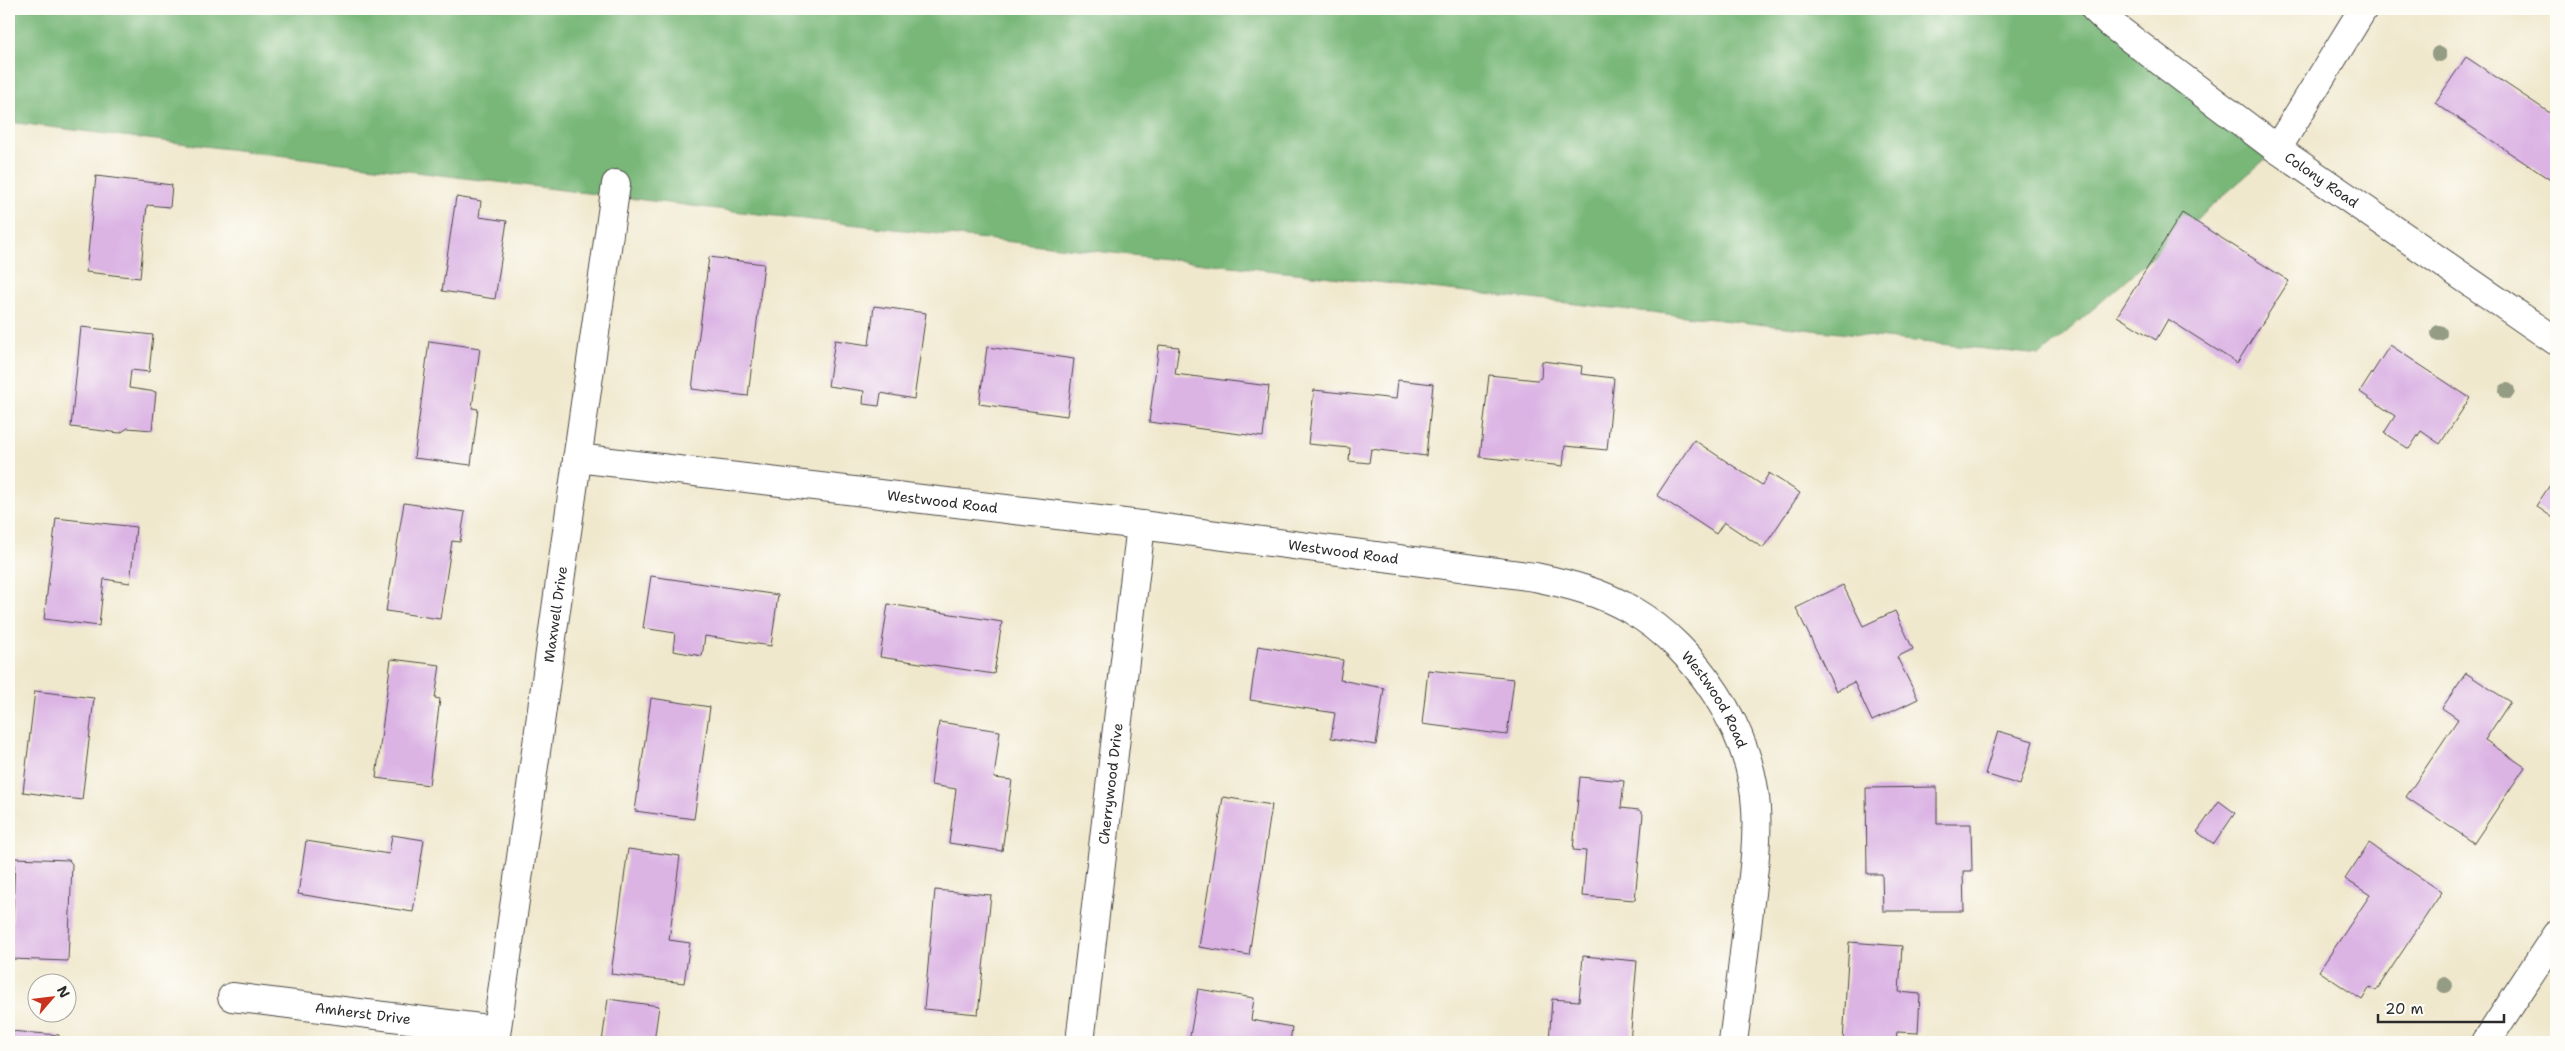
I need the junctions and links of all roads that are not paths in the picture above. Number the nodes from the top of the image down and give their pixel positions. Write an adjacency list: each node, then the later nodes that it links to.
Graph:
1 (2095, 9): 3 (street, Colony Road)
2 (2363, 9): 3 (street)
3 (2278, 150): 5 (street, Colony Road)
4 (616, 184): 6 (street, Maxwell Drive)
5 (2556, 341)
6 (577, 458): 7 (street, Westwood Road); 10 (street, Maxwell Drive)
7 (1141, 525): 11 (street, Cherrywood Drive); 12 (street, Westwood Road)
8 (2556, 935): 13 (street)
9 (232, 997): 10 (street, Amherst Drive)
10 (496, 1036)
11 (1080, 1042)
12 (1733, 1042)
13 (2486, 1042)

